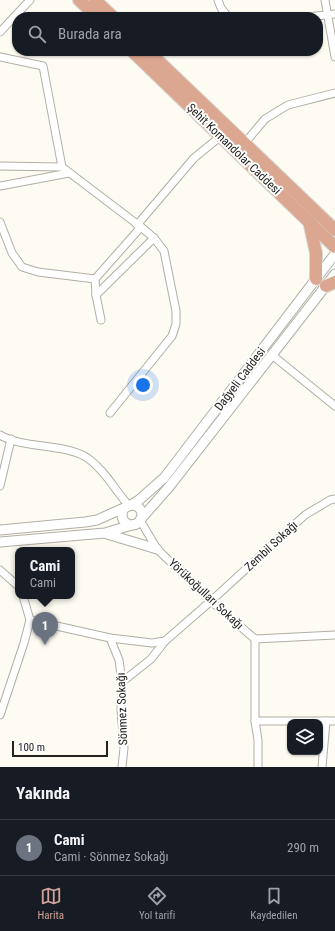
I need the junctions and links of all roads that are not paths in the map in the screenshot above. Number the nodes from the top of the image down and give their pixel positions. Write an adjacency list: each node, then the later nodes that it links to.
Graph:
1 (30, 0): 6 (street)
2 (79, 0): 7 (main road)
3 (95, 0): 8 (main road)
4 (218, 0): 9 (street)
5 (325, 0): 12 (street)
6 (19, 12)
7 (92, 12)
8 (108, 12)
9 (225, 12)
10 (335, 14): 12 (street)
11 (323, 15): 12 (street)
12 (326, 15): 18 (street)
13 (12, 19): 14 (street)
14 (0, 32)
15 (137, 56): 20 (main road, Şehit Komandolar Caddesi)
16 (153, 56): 21 (main road, Şehit Komandolar Caddesi)
17 (0, 57): 23 (street)
18 (335, 57)
19 (335, 93): 21 (street)
20 (221, 136): 26 (main road, Şehit Komandolar Caddesi); 29 (street)
21 (244, 144): 26 (main road, Şehit Komandolar Caddesi)
22 (0, 166): 23 (street)
23 (62, 167): 24 (street)
24 (69, 173): 25 (street); 29 (street)
25 (0, 186)
26 (313, 217): 27 (main road); 30 (main road, Şehit Komandolar Caddesi); 32 (main road, Şehit Komandolar Caddesi); 36 (main road)
27 (335, 217)
28 (0, 222): 35 (street)
29 (139, 226): 31 (street); 35 (street)
30 (335, 230)
31 (154, 238): 38 (street); 42 (street)
32 (335, 247)
33 (335, 254): 36 (street, Dağyeli Caddesi)
34 (335, 274): 37 (street, Dağyeli Caddesi)
35 (95, 279): 38 (street)
36 (316, 279): 47 (street, Dağyeli Caddesi)
37 (330, 284): 40 (street, Dağyeli Caddesi)
38 (96, 295): 39 (street)
39 (101, 320)
40 (272, 355): 41 (street); 48 (street, Dağyeli Caddesi)
41 (335, 406)
42 (110, 413)
43 (0, 435): 44 (street)
44 (12, 439): 45 (street); 47 (street)
45 (0, 486)
46 (335, 499): 56 (street, Zembil Sokağı)
47 (128, 506): 48 (street); 48 (street); 49 (street, Dağyeli Caddesi)
48 (138, 522): 50 (street); 52 (street, Yörükoğulları Sokağı)
49 (0, 530)
50 (105, 533): 51 (street); 52 (street)
51 (0, 542)
52 (157, 549): 56 (street, Yörükoğulları Sokağı)
53 (0, 570): 54 (street)
54 (15, 583)
55 (24, 599): 57 (street)
56 (211, 601): 60 (street, Yörükoğulları Sokağı); 61 (street, Zembil Sokağı)
57 (30, 620): 59 (street); 64 (street)
58 (335, 635): 60 (street)
59 (110, 638): 61 (street); 62 (street, Sönmez Sokağı)
60 (255, 639): 66 (street)
61 (165, 641): 62 (street, Zembil Sokağı)
62 (122, 682): 69 (street, Sönmez Sokağı)
63 (0, 687): 64 (street)
64 (9, 689): 65 (street)
65 (0, 715)
66 (254, 721): 67 (street); 70 (street)
67 (326, 721): 68 (street); 71 (street)
68 (335, 721)
69 (122, 767)
70 (258, 767)
71 (322, 767)

